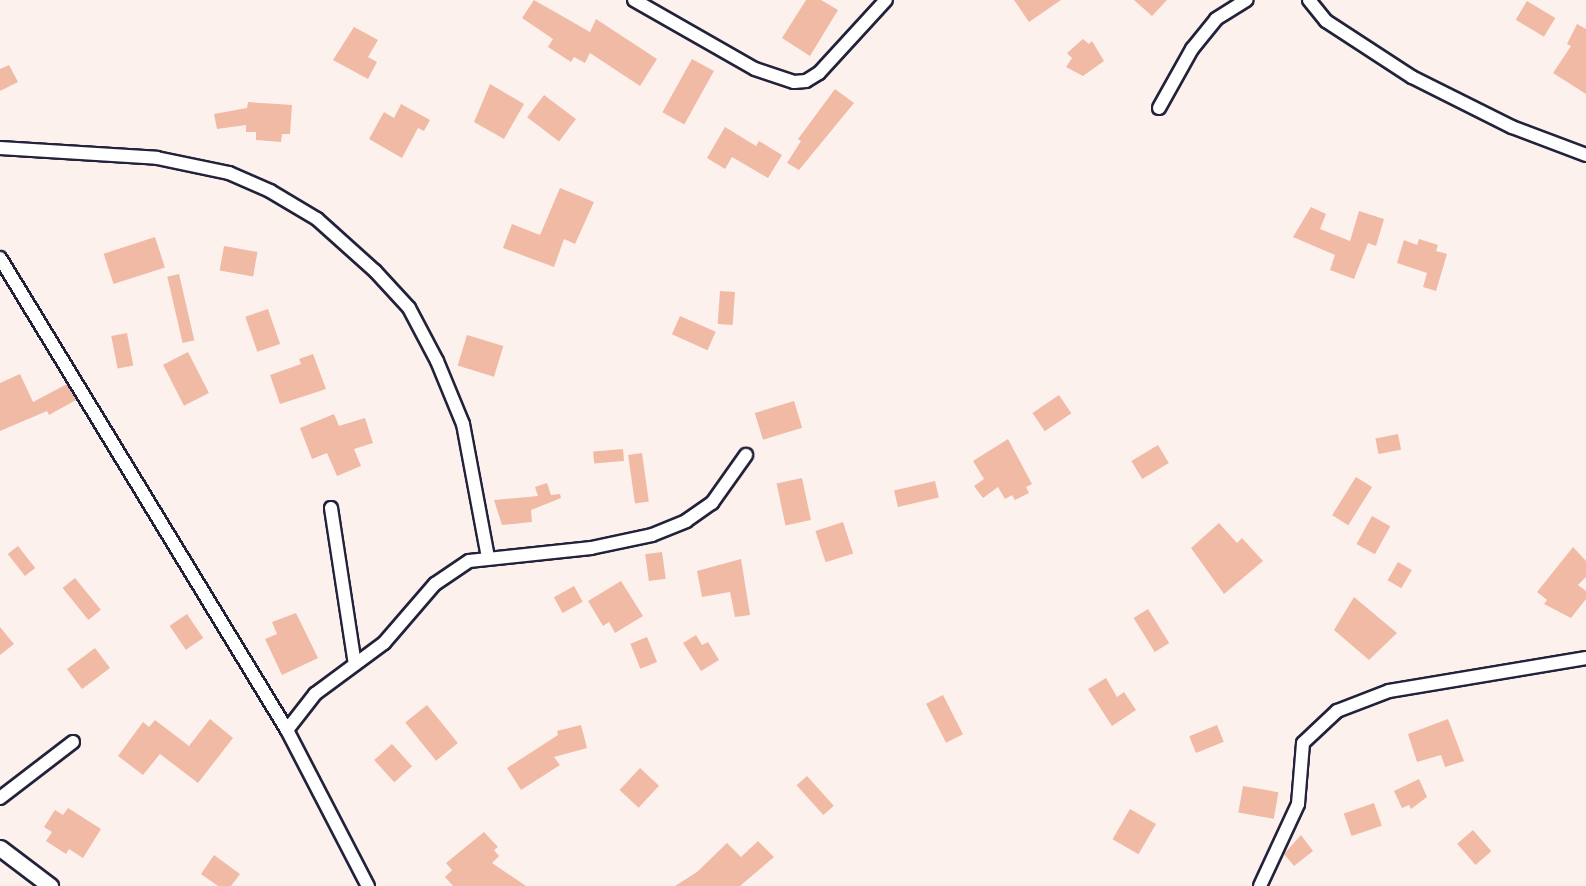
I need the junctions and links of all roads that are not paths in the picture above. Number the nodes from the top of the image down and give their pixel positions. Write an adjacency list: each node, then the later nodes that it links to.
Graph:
1 (634, 0): 2 (street)
2 (886, 0)
3 (1246, 0): 5 (street)
4 (1309, 0): 7 (street)
5 (1159, 108)
6 (0, 148): 11 (street)
7 (1586, 155)
8 (0, 258): 14 (street)
9 (747, 455): 11 (street)
10 (331, 508): 13 (street)
11 (488, 558): 13 (street)
12 (1586, 658): 20 (street)
13 (355, 664): 14 (street)
14 (287, 730): 19 (street)
15 (73, 742): 16 (street)
16 (0, 798)
17 (0, 848): 18 (street)
18 (50, 886)
19 (368, 886)
20 (1260, 886)

